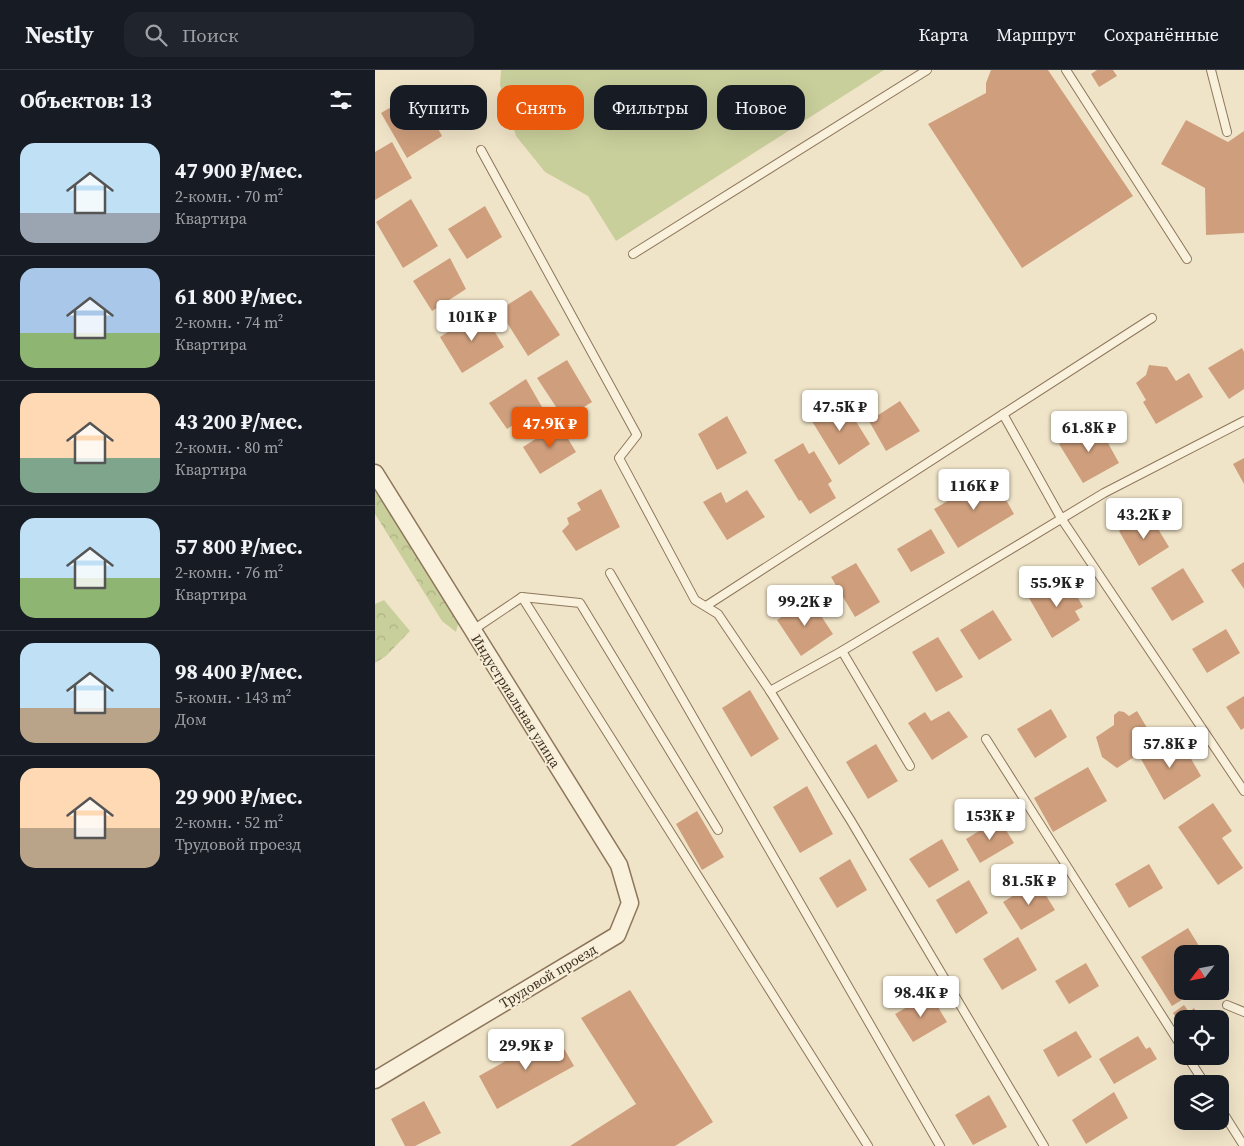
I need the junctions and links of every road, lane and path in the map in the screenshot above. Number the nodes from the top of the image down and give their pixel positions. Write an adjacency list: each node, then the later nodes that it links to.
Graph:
1 (927, 70): 6 (lane)
2 (1066, 70): 7 (lane)
3 (1211, 70): 4 (lane)
4 (1227, 132)
5 (481, 150): 15 (lane)
6 (633, 254)
7 (1187, 258)
8 (1152, 318): 9 (lane)
9 (1003, 414): 12 (lane); 15 (lane)
10 (1244, 421): 12 (lane)
11 (375, 474): 16 (street, Индустриальная улица)
12 (1061, 518): 17 (lane); 21 (lane)
13 (610, 573): 30 (lane)
14 (522, 598): 16 (lane); 22 (lane); 29 (lane)
15 (706, 606): 18 (lane)
16 (473, 630): 23 (street, Индустриальная улица)
17 (842, 651): 18 (lane); 20 (lane)
18 (770, 691): 31 (lane)
19 (986, 739): 26 (lane)
20 (910, 766)
21 (1244, 792)
22 (718, 830)
23 (617, 935): 27 (street, Трудовой проезд)
24 (1227, 1005): 25 (lane)
25 (1244, 1012)
26 (1174, 1035)
27 (375, 1080)
28 (1229, 1122): 32 (lane)
29 (868, 1146)
30 (940, 1146)
31 (1044, 1146)
32 (1244, 1146)

